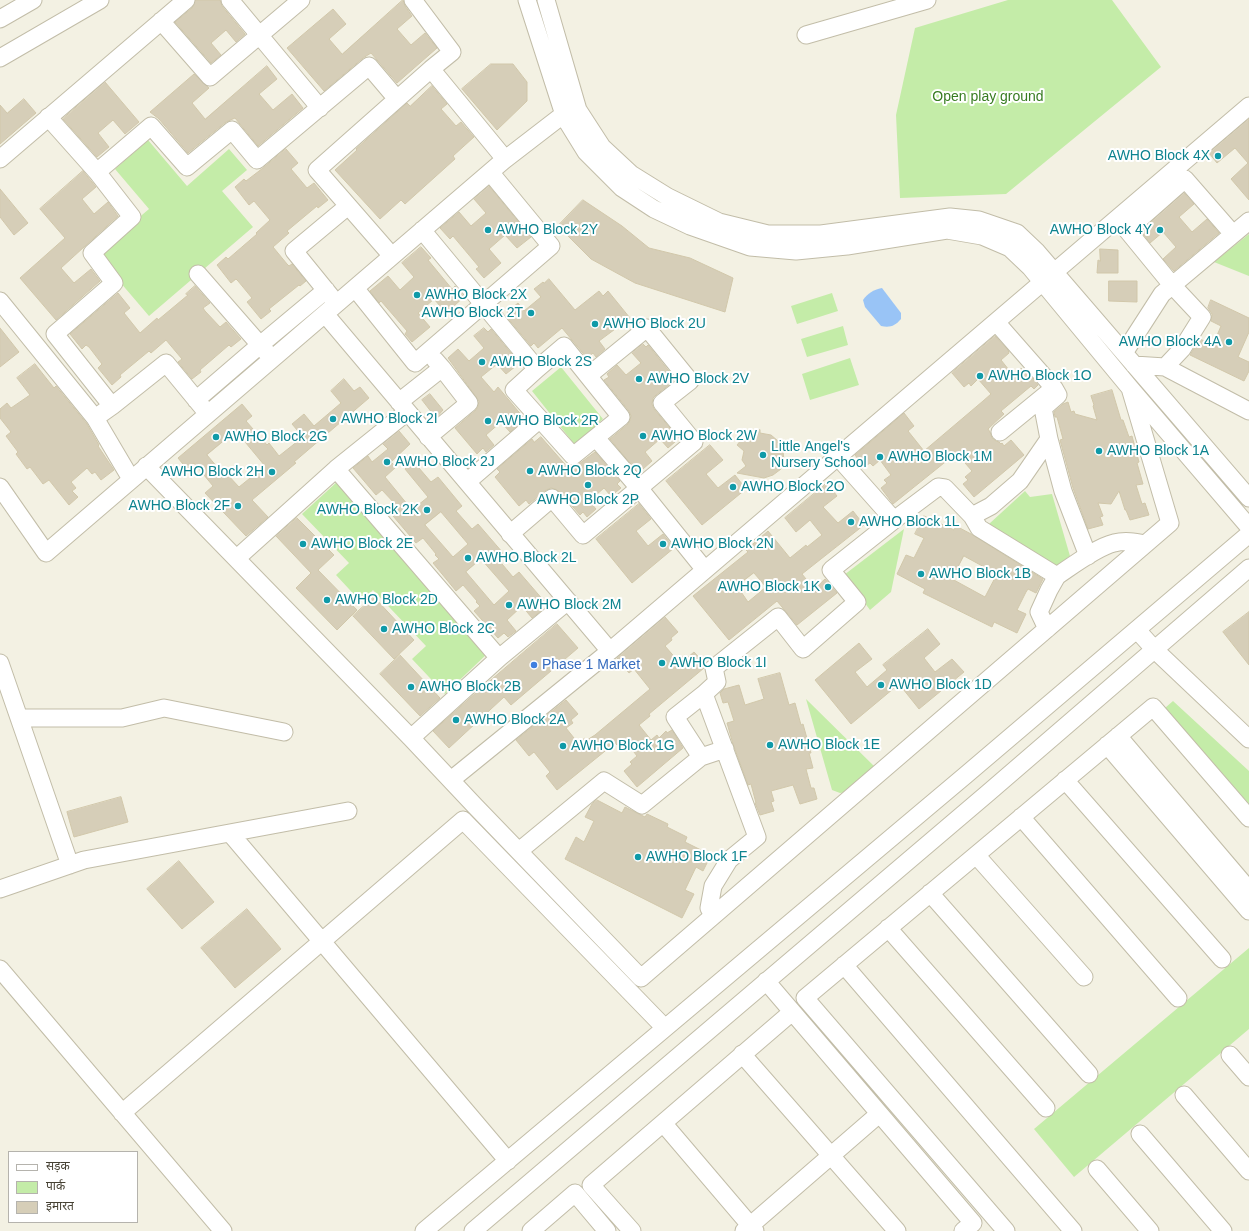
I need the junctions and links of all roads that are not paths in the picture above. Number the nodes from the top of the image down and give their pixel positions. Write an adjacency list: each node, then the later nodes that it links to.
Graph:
1 (33, 0): 10 (street)
2 (100, 0): 14 (street)
3 (186, 0): 11 (street)
4 (230, 0): 12 (street)
5 (300, 0): 12 (street)
6 (413, 0): 15 (street)
7 (527, 0): 19 (street)
8 (546, 0): 19 (street)
9 (927, 0): 13 (street)
10 (0, 19)
11 (161, 21): 12 (street); 20 (street)
12 (259, 35): 18 (street)
13 (806, 35)
14 (0, 58)
15 (431, 69): 16 (street); 22 (street)
16 (397, 99): 18 (street); 26 (street)
17 (1249, 106): 25 (street)
18 (320, 108): 23 (street)
19 (571, 112): 22 (street); 32 (street)
20 (48, 117): 21 (street); 23 (street)
21 (0, 159)
22 (505, 159): 24 (street)
23 (97, 172): 51 (street)
24 (490, 172): 28 (street); 37 (street)
25 (1180, 174): 29 (street); 32 (street); 33 (street)
26 (348, 206): 30 (street); 35 (street)
27 (1249, 221): 29 (street)
28 (422, 230): 30 (street); 37 (street)
29 (1233, 234): 33 (street)
30 (392, 256): 34 (street)
31 (198, 274): 40 (street)
32 (1048, 277): 39 (street); 43 (street); 49 (street)
33 (1172, 285): 43 (street); 44 (street)
34 (355, 288): 38 (street); 41 (street)
35 (326, 290): 38 (street); 40 (street)
36 (0, 301): 55 (street)
37 (483, 306): 41 (street); 46 (street)
38 (331, 309): 42 (street); 52 (street)
39 (996, 322): 48 (street); 61 (street)
40 (260, 345): 42 (street); 50 (street)
41 (428, 352): 45 (street)
42 (272, 359): 54 (street)
43 (1129, 359): 44 (street); 68 (street)
44 (1165, 367): 53 (street)
45 (442, 368): 52 (street); 58 (street)
46 (537, 369): 47 (street); 56 (street)
47 (588, 376): 59 (street); 67 (street)
48 (1054, 388): 57 (street); 60 (street)
49 (1130, 388): 71 (street); 74 (street)
50 (196, 400): 51 (street); 54 (street)
51 (112, 406): 55 (street)
52 (403, 407): 58 (street); 63 (street)
53 (1249, 411)
54 (208, 414): 62 (street)
55 (95, 418): 64 (street)
56 (540, 420): 59 (street); 65 (street)
57 (1000, 432)
58 (428, 437): 65 (street)
59 (596, 438): 67 (street)
60 (1049, 439): 69 (street); 75 (street)
61 (838, 456): 70 (street); 78 (street)
62 (146, 466): 64 (street); 76 (street)
63 (336, 469): 76 (street); 85 (street)
64 (131, 478): 66 (street)
65 (467, 482): 72 (street)
66 (0, 487)
67 (639, 488): 72 (street); 78 (street)
68 (1249, 498)
69 (972, 516): 70 (street); 79 (street)
70 (894, 520): 87 (street)
71 (1249, 528)
72 (510, 534): 80 (street)
73 (1249, 534): 82 (street)
74 (1145, 544): 75 (street); 81 (street)
75 (1088, 556): 79 (street)
76 (237, 558): 90 (street)
77 (1249, 568): 83 (street)
78 (705, 570): 84 (street)
79 (1057, 576): 81 (street)
80 (568, 601): 84 (street); 85 (street)
81 (1047, 629): 108 (street)
82 (1137, 630): 83 (street); 118 (street)
83 (1155, 650): 91 (street); 115 (street)
84 (610, 651): 95 (street)
85 (499, 658): 90 (street)
86 (0, 663): 88 (street)
87 (704, 694): 93 (street); 94 (street)
88 (19, 718): 89 (street); 103 (street)
89 (284, 732)
90 (411, 738): 95 (street)
91 (1249, 739)
92 (1113, 741): 96 (street); 99 (street); 105 (street); 107 (street)
93 (725, 749): 94 (street); 108 (street)
94 (701, 757): 101 (street)
95 (451, 780): 101 (street)
96 (1065, 780): 98 (street); 111 (street)
97 (348, 811): 100 (street)
98 (1021, 817): 102 (street); 116 (street)
99 (1249, 818)
100 (230, 833): 103 (street); 110 (street)
101 (519, 852): 108 (street)
102 (976, 855): 106 (street); 114 (street)
103 (70, 865): 104 (street)
104 (0, 889)
105 (1249, 890)
106 (930, 893): 109 (street); 121 (street)
107 (1249, 911)
108 (713, 916)
109 (888, 928): 112 (street); 124 (street)
110 (322, 941): 118 (street); 125 (street); 130 (street)
111 (1222, 959)
112 (844, 965): 142 (street); 143 (street)
113 (0, 969): 125 (street)
114 (1084, 977)
115 (766, 981): 117 (street); 133 (street)
116 (1178, 998)
117 (792, 1012): 119 (street); 126 (street)
118 (665, 1028): 130 (street)
119 (742, 1054): 127 (street); 129 (street)
120 (1230, 1055): 122 (street)
121 (1089, 1074)
122 (1249, 1077)
123 (1184, 1095): 132 (street)
124 (1046, 1108)
125 (122, 1113): 135 (street)
126 (879, 1114): 129 (street); 141 (street)
127 (663, 1123): 134 (street); 139 (street)
128 (1140, 1134): 145 (street)
129 (831, 1156): 134 (street); 140 (street)
130 (508, 1161): 136 (street)
131 (1097, 1169): 144 (street)
132 (1249, 1172)
133 (480, 1229)
134 (750, 1229)
135 (223, 1231)
136 (424, 1231)
137 (531, 1231): 138 (street)
138 (608, 1231)
139 (632, 1231)
140 (897, 1231)
141 (964, 1231)
142 (1006, 1231)
143 (1073, 1231)
144 (1150, 1231)
145 (1224, 1231)

